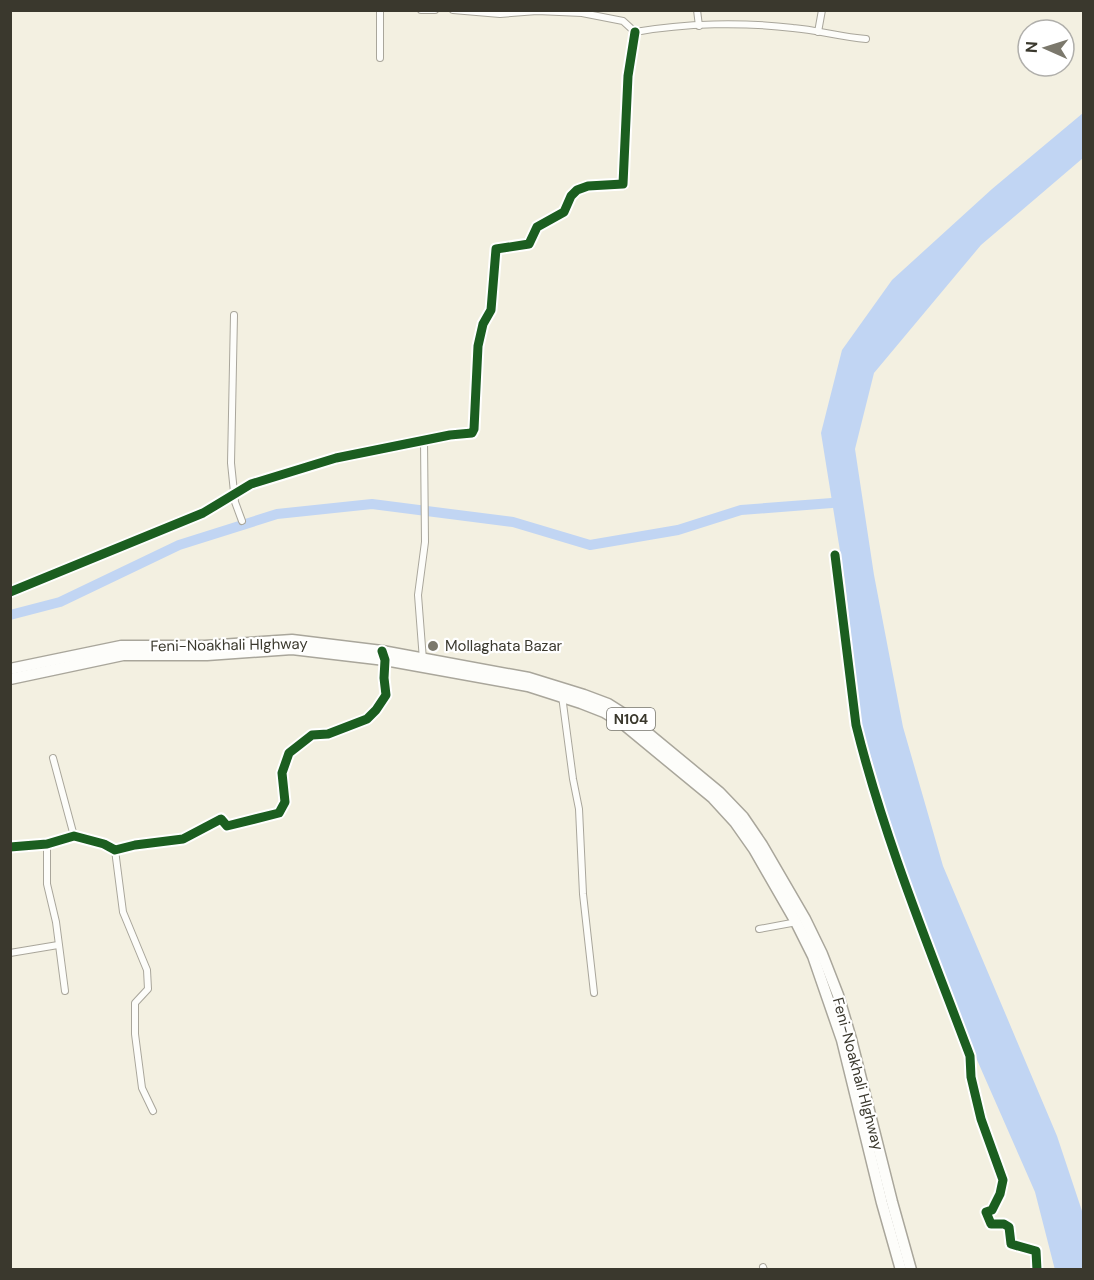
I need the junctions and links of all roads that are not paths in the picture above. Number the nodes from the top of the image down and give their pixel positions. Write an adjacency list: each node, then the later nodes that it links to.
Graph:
1 (380, 10): 11 (street)
2 (421, 10): 3 (street)
3 (435, 10)
4 (453, 10): 8 (street)
5 (698, 10): 7 (street)
6 (822, 10): 9 (street)
7 (699, 26): 8 (street); 9 (street)
8 (635, 32): 13 (street)
9 (818, 32): 10 (street)
10 (866, 39)
11 (380, 58)
12 (234, 315): 14 (street)
13 (424, 440): 14 (street); 19 (street)
14 (234, 493): 15 (street); 17 (street)
15 (242, 521)
16 (835, 555): 37 (street)
17 (10, 592)
18 (383, 656): 19 (highway, Feni-Noakhali HIghway / N104); 20 (highway, Feni-Noakhali HIghway / N104); 21 (highway, Feni-Noakhali HIghway / N104); 22 (highway, Feni-Noakhali HIghway / N104); 27 (street)
19 (423, 660): 22 (highway, Feni-Noakhali HIghway / N104)
20 (10, 669)
21 (10, 679)
22 (561, 691): 28 (highway, Feni-Noakhali HIghway / N104); 33 (street)
23 (53, 758): 24 (street)
24 (74, 836): 25 (street); 27 (street)
25 (47, 844): 26 (street); 30 (street)
26 (10, 847)
27 (115, 850): 34 (street)
28 (802, 922): 29 (street); 35 (highway, Feni-Noakhali HIghway / N104); 36 (highway, Feni-Noakhali HIghway / N104)
29 (759, 929)
30 (58, 945): 31 (street); 32 (street)
31 (10, 953)
32 (65, 991)
33 (594, 993)
34 (153, 1111)
35 (901, 1269)
36 (911, 1269)
37 (1037, 1269)

